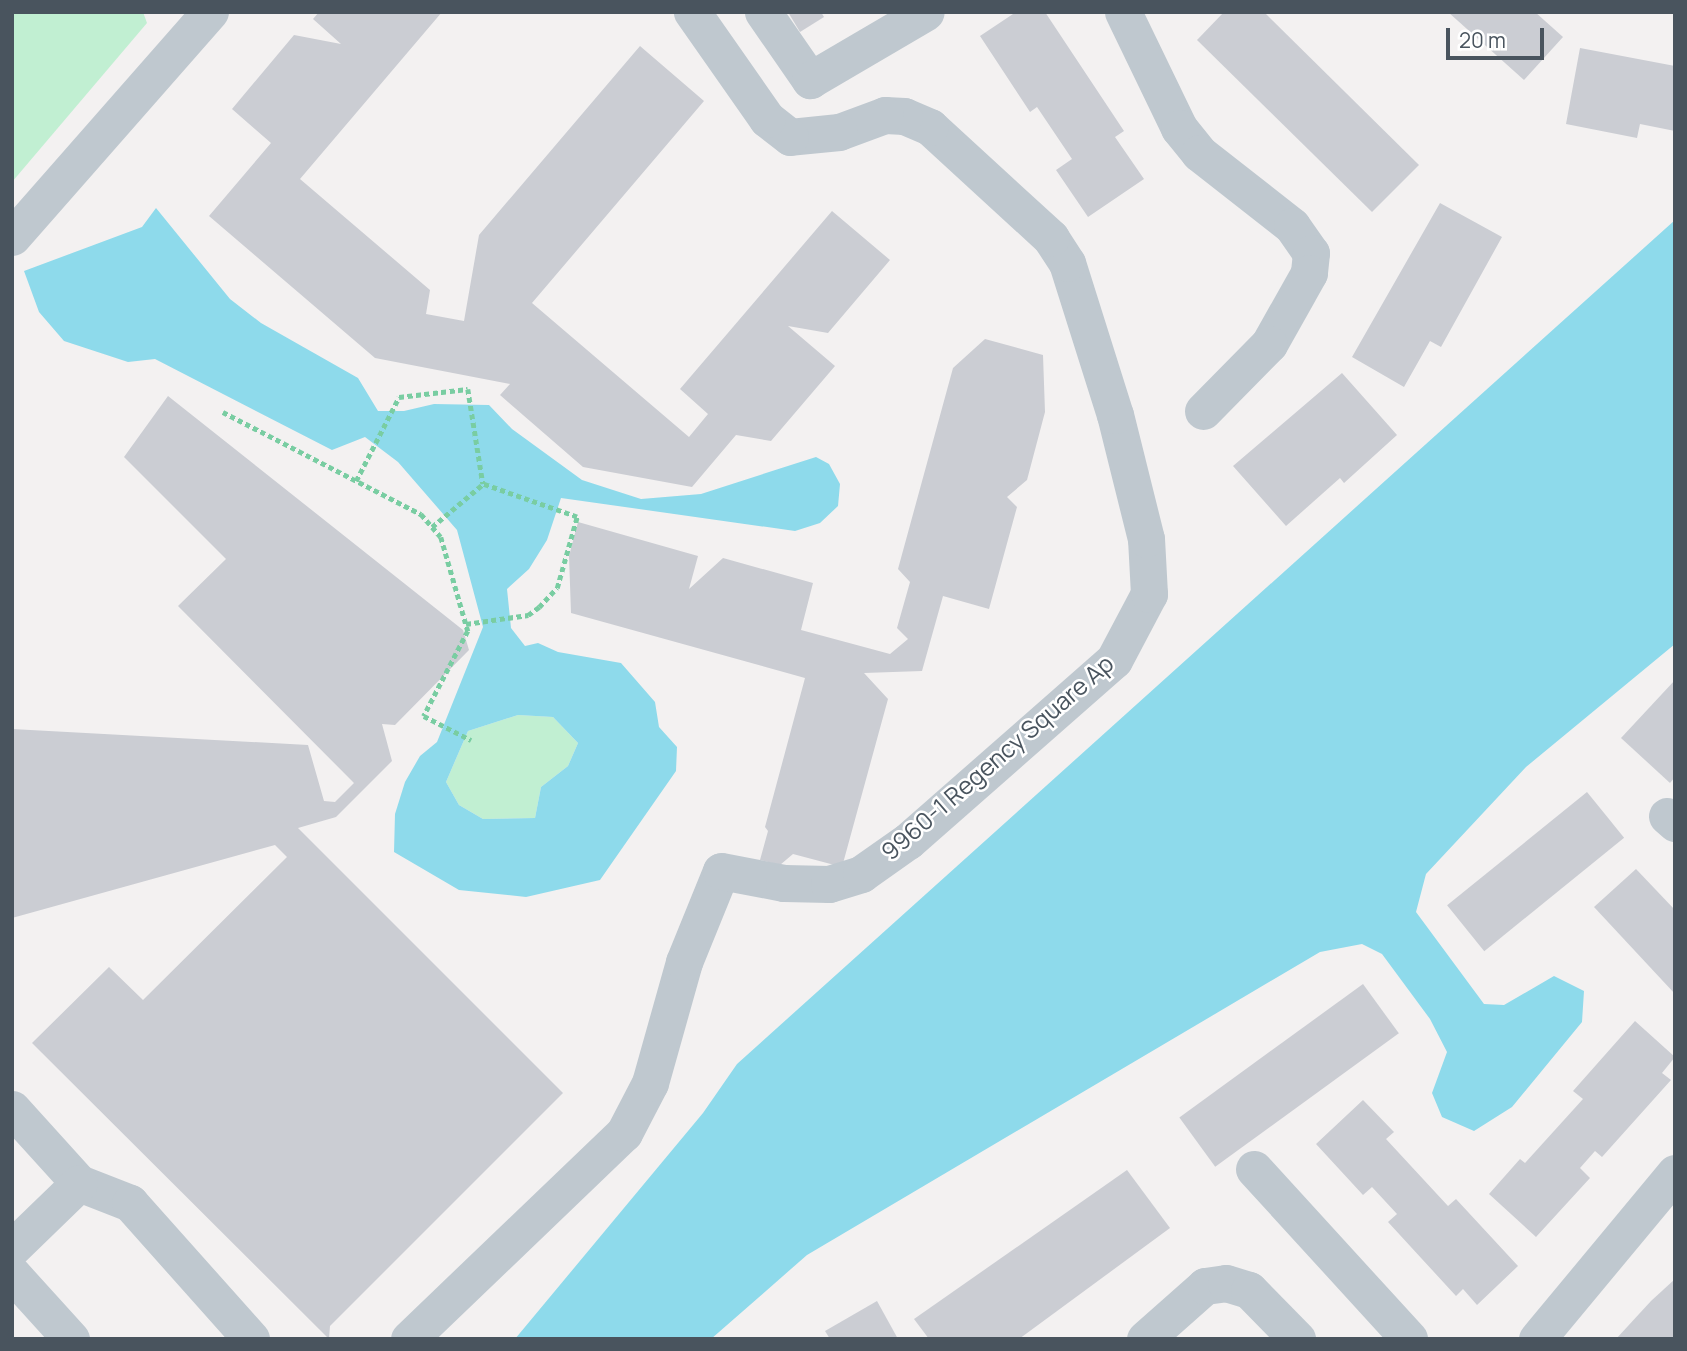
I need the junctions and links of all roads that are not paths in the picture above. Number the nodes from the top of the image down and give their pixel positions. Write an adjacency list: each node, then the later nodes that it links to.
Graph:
1 (210, 12): 6 (street)
2 (692, 12): 16 (street, 9960-1 Regency Square Ap)
3 (762, 12): 4 (street)
4 (926, 12)
5 (1122, 12): 7 (street)
6 (12, 237)
7 (1203, 411)
8 (12, 1109): 11 (street)
9 (1254, 1169): 19 (street)
10 (1675, 1172): 20 (street)
11 (79, 1183): 12 (street); 15 (street)
12 (12, 1248)
13 (12, 1274): 14 (street)
14 (71, 1339)
15 (251, 1339)
16 (409, 1339)
17 (1145, 1339): 18 (street)
18 (1297, 1339)
19 (1409, 1339)
20 (1537, 1339)

